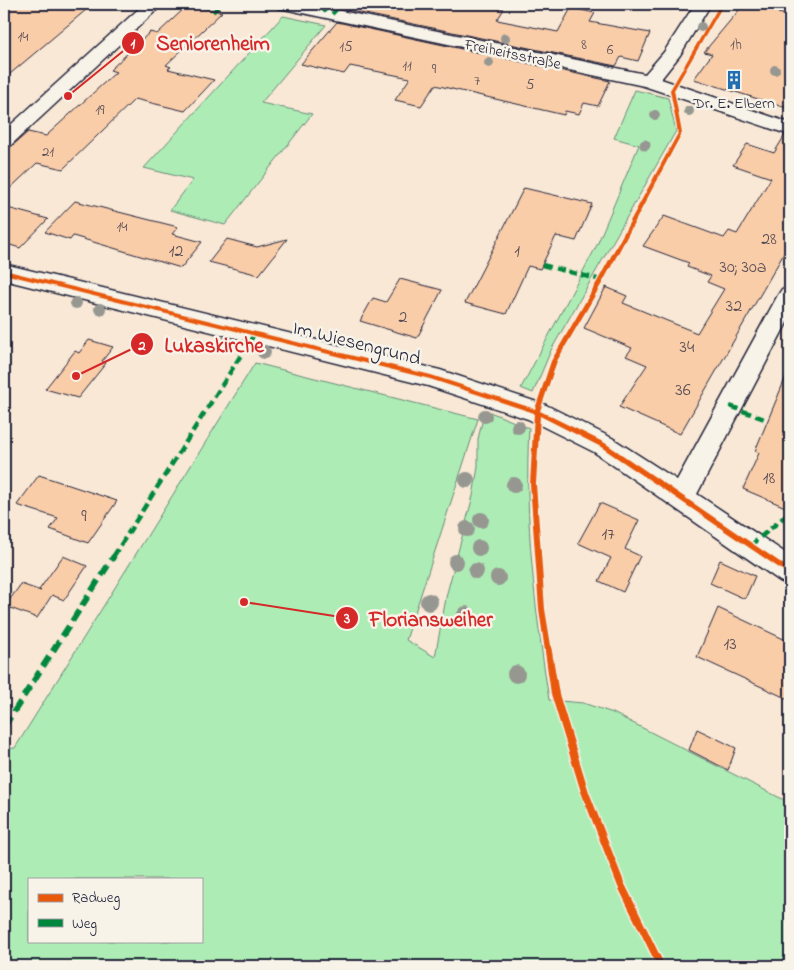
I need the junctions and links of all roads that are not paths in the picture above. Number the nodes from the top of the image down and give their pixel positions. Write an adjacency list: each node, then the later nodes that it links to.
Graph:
1 (154, 4): 6 (street)
2 (284, 4): 4 (street, Freiheitsstraße)
3 (703, 4): 4 (street)
4 (649, 81): 5 (street, Freiheitsstraße)
5 (790, 129)
6 (4, 142)
7 (4, 272): 9 (street, Im Wiesengrund)
8 (790, 295): 9 (street)
9 (682, 497): 10 (street, Im Wiesengrund)
10 (790, 572)

